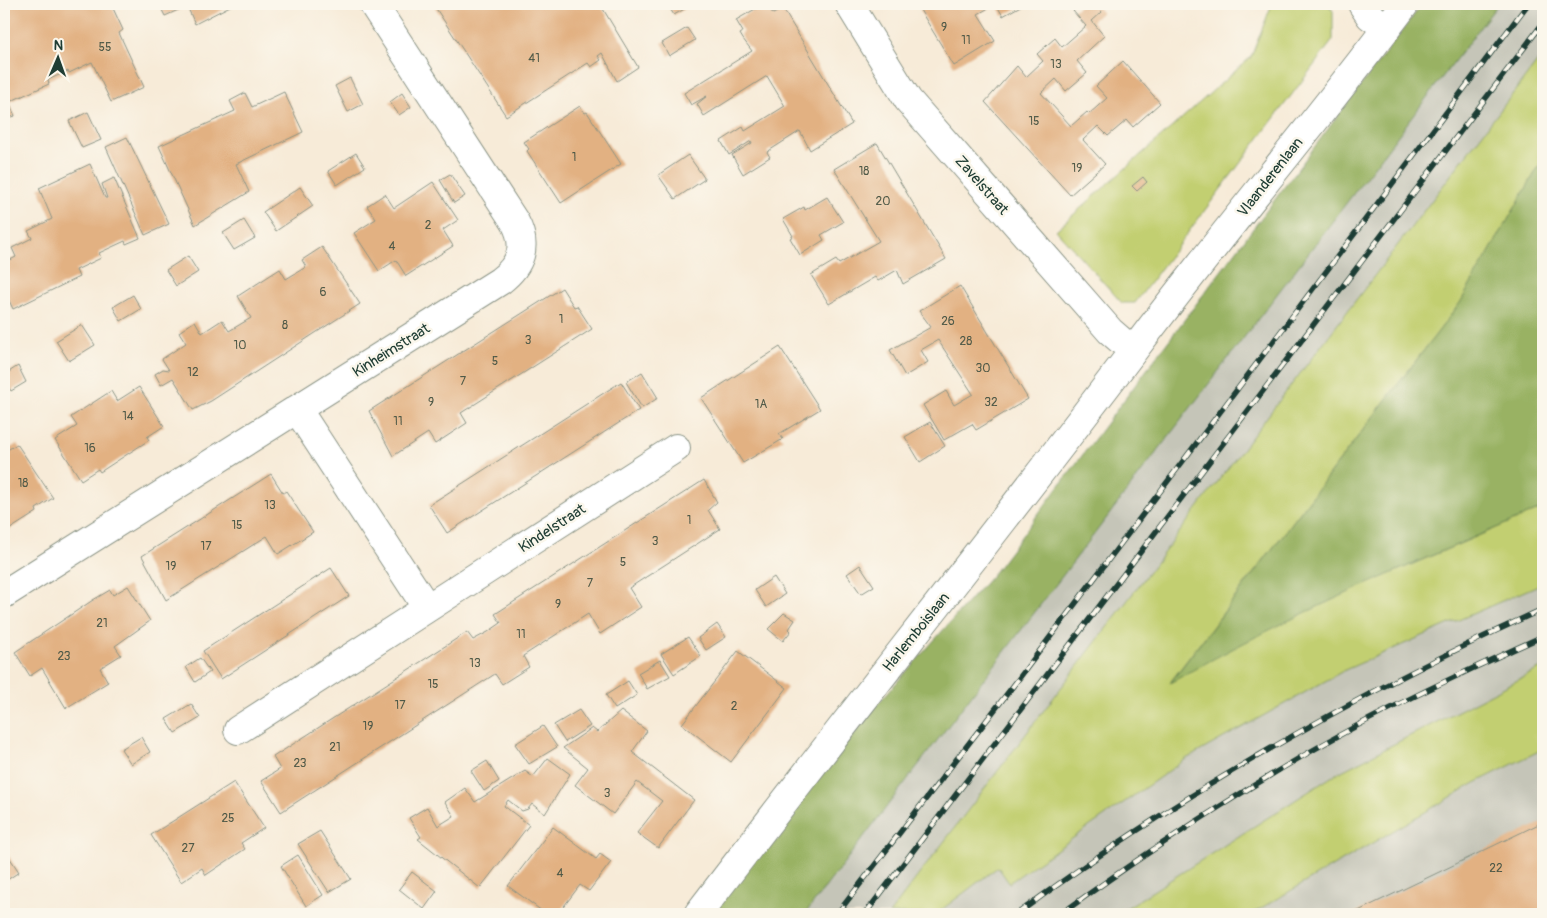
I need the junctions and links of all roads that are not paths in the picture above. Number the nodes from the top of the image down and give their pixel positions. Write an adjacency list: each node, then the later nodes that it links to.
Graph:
1 (373, 4): 7 (street, Kinheimstraat)
2 (849, 4): 6 (street, Zavelstraat)
3 (1362, 4): 5 (street)
4 (1405, 4): 5 (street, Vlaanderenlaan)
5 (1387, 28): 6 (street, Vlaanderenlaan)
6 (1133, 351): 12 (street, Harlemboislaan)
7 (296, 409): 9 (street, Kinheimstraat); 10 (street)
8 (676, 448): 10 (street, Kindelstraat)
9 (4, 594)
10 (427, 608): 11 (street, Kindelstraat)
11 (238, 730)
12 (698, 914)

